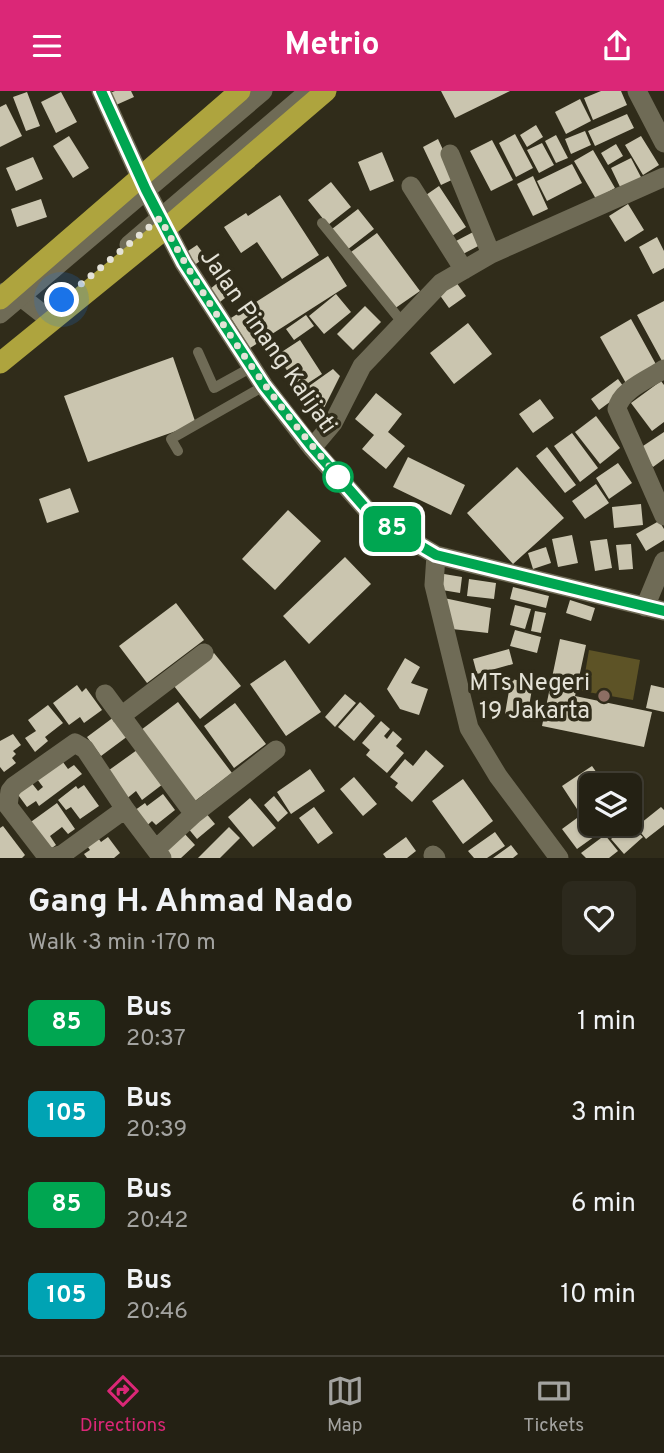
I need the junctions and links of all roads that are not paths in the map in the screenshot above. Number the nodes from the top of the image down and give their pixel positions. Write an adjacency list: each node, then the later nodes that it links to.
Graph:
1 (101, 91): 11 (street, Jalan Pinang Kalijati)
2 (240, 91): 17 (highway)
3 (263, 91): 11 (street)
4 (309, 91): 12 (street)
5 (326, 91): 23 (highway)
6 (637, 91): 7 (street)
7 (664, 143)
8 (450, 154): 14 (street)
9 (664, 177): 14 (street)
10 (411, 186): 15 (street)
11 (146, 190): 12 (street, Jalan Pinang Kalijati); 17 (street)
12 (160, 218): 19 (street); 24 (street, Jalan Pinang Kalijati)
13 (322, 223): 20 (lane)
14 (491, 254): 15 (street)
15 (464, 269): 20 (street)
16 (0, 292): 17 (street)
17 (11, 298): 18 (street); 19 (street)
18 (0, 314)
19 (44, 315): 21 (street)
20 (402, 322): 27 (street)
21 (0, 350)
22 (198, 352): 24 (lane)
23 (0, 363)
24 (252, 367): 26 (street, Jalan Pinang Kalijati)
25 (664, 369): 29 (street)
26 (264, 386): 27 (street, Jalan Pinang Kalijati); 28 (lane)
27 (312, 447): 30 (street, Jalan Pinang Kalijati)
28 (178, 451)
29 (664, 516)
30 (436, 555): 32 (street, Jalan Pinang Kalijati); 41 (street)
31 (664, 561): 32 (street)
32 (654, 609)
33 (204, 653): 35 (street)
34 (105, 694): 35 (street)
35 (121, 716): 38 (street)
36 (276, 750): 38 (street)
37 (125, 809): 39 (street); 40 (street); 40 (street)
38 (194, 814): 39 (street)
39 (159, 853)
40 (50, 858)
41 (559, 858)

